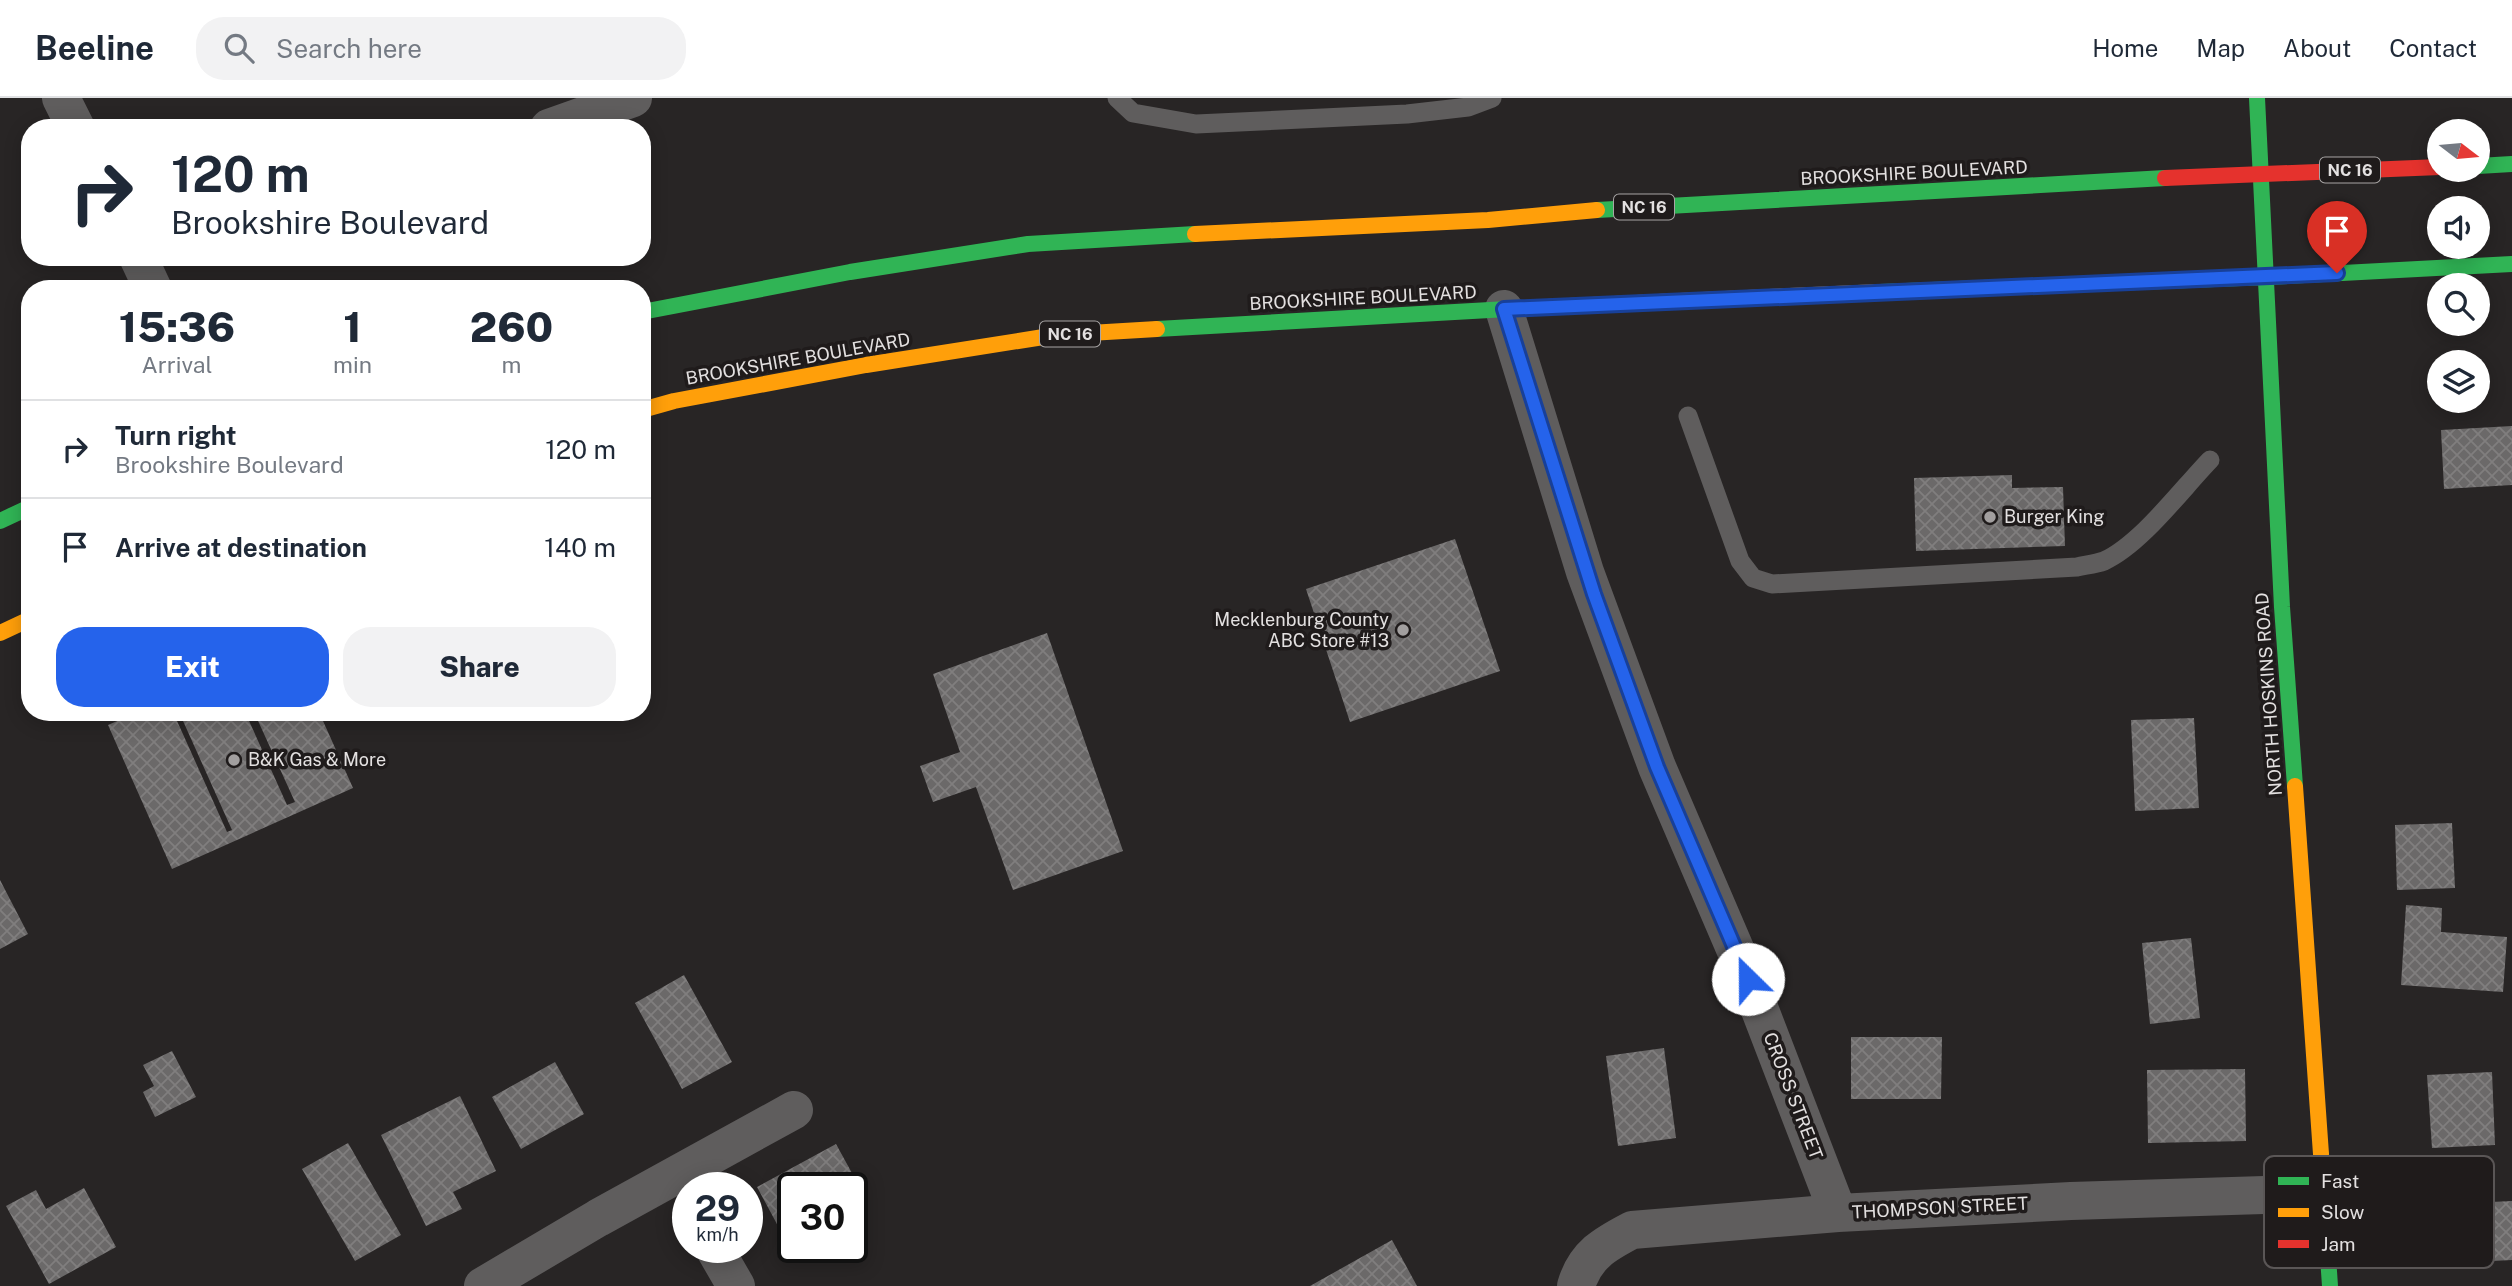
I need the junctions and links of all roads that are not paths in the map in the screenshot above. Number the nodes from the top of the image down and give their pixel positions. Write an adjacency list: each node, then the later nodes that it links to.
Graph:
1 (61, 98): 6 (street)
2 (633, 98): 7 (street)
3 (1117, 98): 4 (lane)
4 (1492, 98)
5 (2258, 98): 11 (main road, NORTH HOSKINS ROAD)
6 (72, 119)
7 (574, 119)
8 (2512, 164): 9 (main road)
9 (2490, 165)
10 (2427, 167): 11 (main road, BROOKSHIRE BOULEVARD / NC 16)
11 (2261, 173): 13 (main road, NORTH HOSKINS ROAD); 14 (main road, BROOKSHIRE BOULEVARD / NC 16)
12 (2512, 264): 13 (main road, BROOKSHIRE BOULEVARD / NC 16)
13 (2267, 276): 15 (main road, BROOKSHIRE BOULEVARD / NC 16); 26 (main road, NORTH HOSKINS ROAD)
14 (737, 294): 16 (main road, BROOKSHIRE BOULEVARD / NC 16); 17 (main road)
15 (1504, 309): 18 (main road, BROOKSHIRE BOULEVARD / NC 16); 30 (street, CROSS STREET)
16 (651, 310)
17 (666, 323)
18 (651, 407)
19 (1688, 416): 20 (lane)
20 (2210, 460)
21 (21, 511): 22 (main road)
22 (0, 521)
23 (21, 623): 24 (main road)
24 (0, 633)
25 (793, 1110): 27 (street)
26 (2321, 1156)
27 (704, 1172)
28 (672, 1192): 34 (street)
29 (2264, 1195): 30 (street, THOMPSON STREET)
30 (1838, 1213): 33 (street, THOMPSON STREET)
31 (723, 1263): 35 (street)
32 (2329, 1268): 36 (main road, NORTH HOSKINS ROAD)
33 (1576, 1283)
34 (483, 1286)
35 (736, 1286)
36 (2330, 1286)

